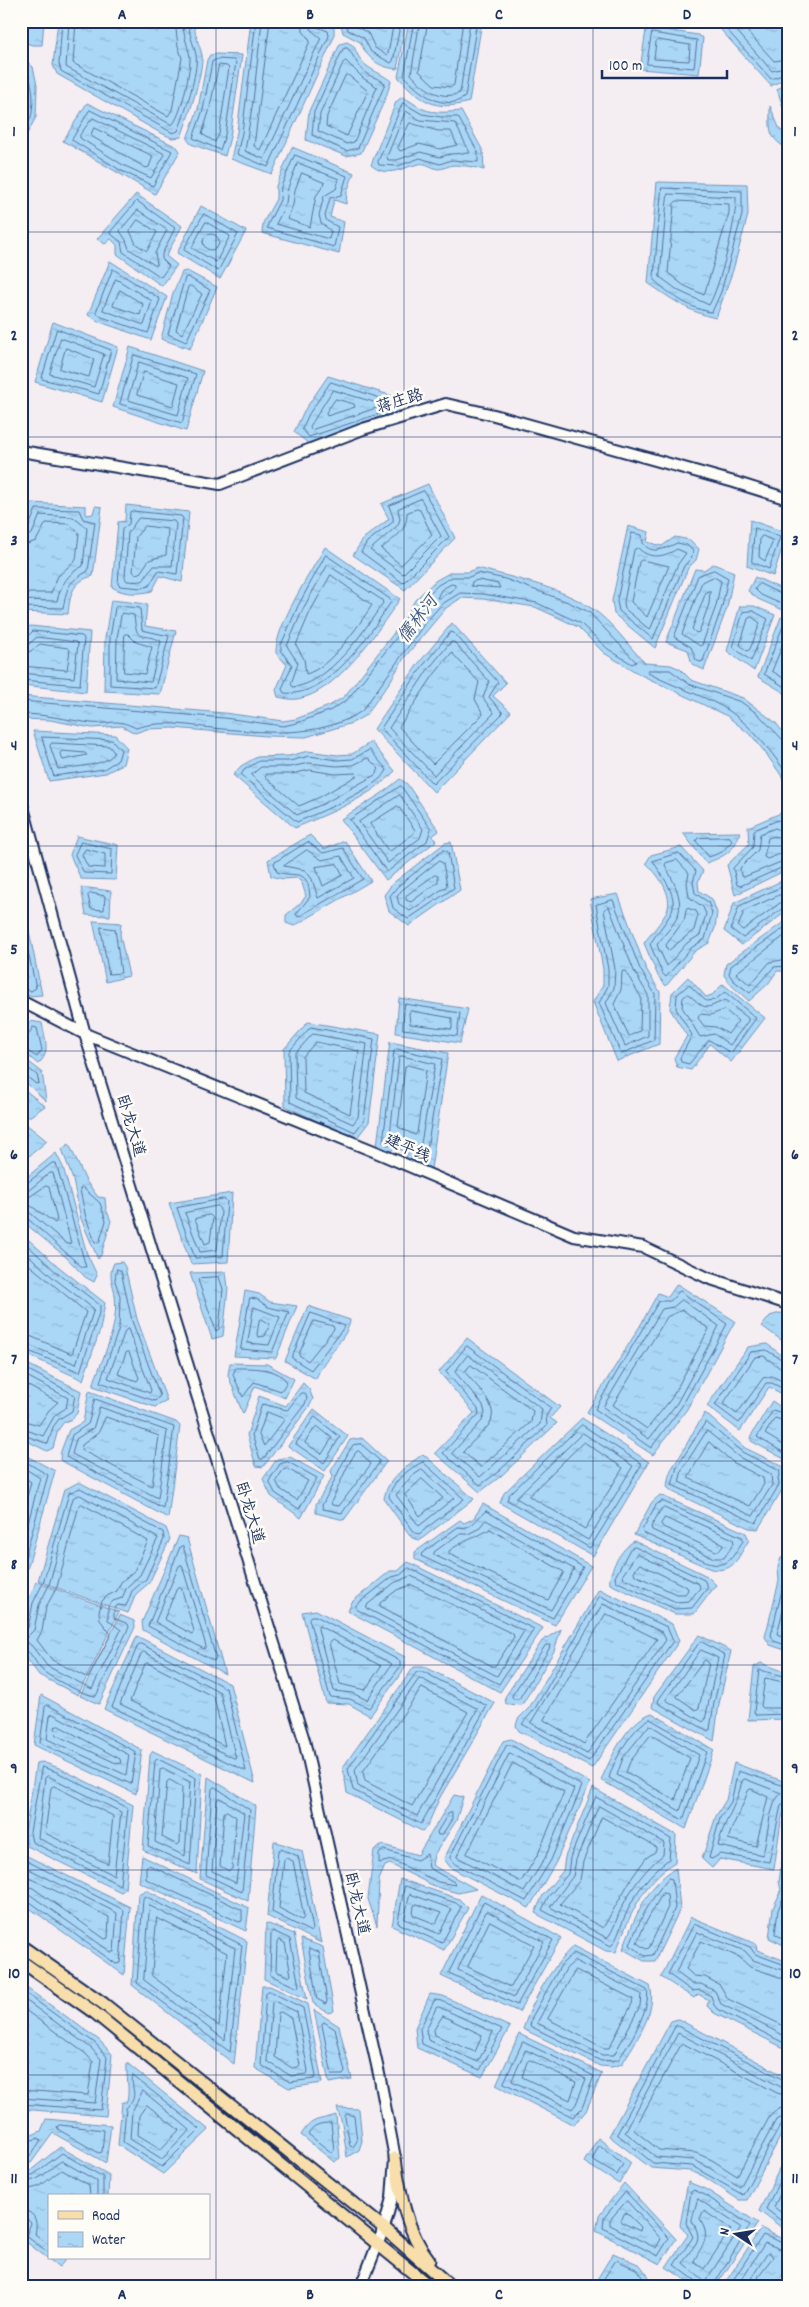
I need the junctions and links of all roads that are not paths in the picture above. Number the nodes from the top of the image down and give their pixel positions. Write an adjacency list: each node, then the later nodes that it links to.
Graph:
1 (21, 451): 2 (street, 蒋庄路)
2 (788, 499)
3 (21, 800): 5 (street, 卧龙大道)
4 (21, 1001): 5 (street, 建平线)
5 (86, 1034): 6 (street, 建平线); 9 (street, 卧龙大道)
6 (788, 1304)
7 (21, 1946): 10 (main road)
8 (21, 1961): 11 (main road)
9 (395, 2158): 10 (street, 卧龙大道); 12 (main road)
10 (384, 2228): 11 (street, 卧龙大道); 12 (main road)
11 (378, 2242): 13 (street, 卧龙大道); 14 (main road)
12 (448, 2284)
13 (361, 2286)
14 (429, 2286)

